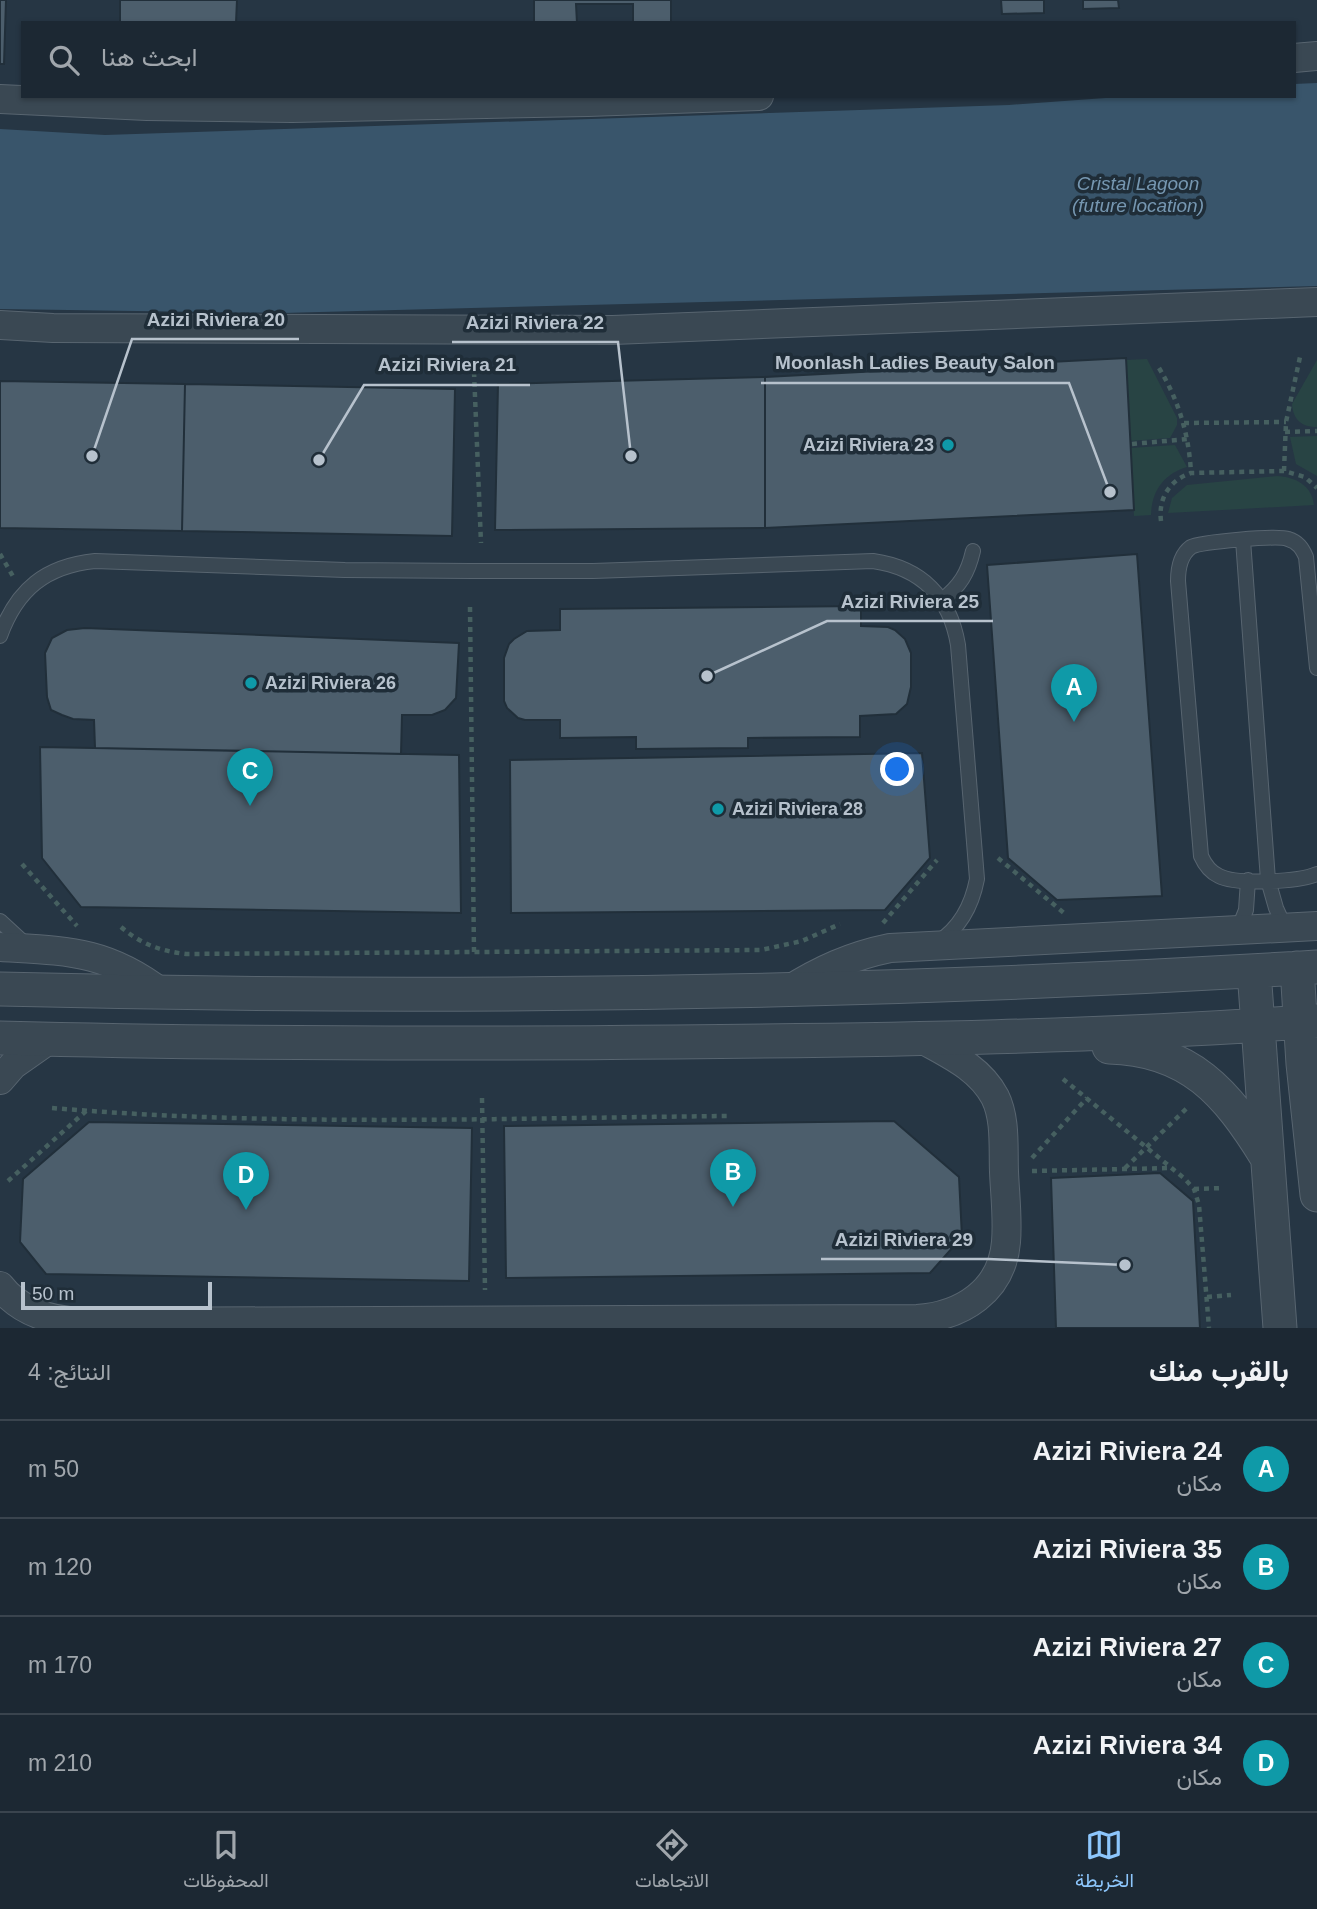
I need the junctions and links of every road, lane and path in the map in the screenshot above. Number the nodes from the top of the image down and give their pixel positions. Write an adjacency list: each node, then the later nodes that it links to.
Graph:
1 (1317, 56): 2 (street)
2 (1296, 58)
3 (681, 98): 4 (street)
4 (0, 99)
5 (1317, 302): 6 (street)
6 (0, 325)
7 (1300, 357): 10 (path)
8 (1159, 368): 11 (path)
9 (474, 372): 21 (path)
10 (1286, 422): 11 (path); 13 (path)
11 (1184, 423): 14 (path)
12 (1317, 431): 13 (path)
13 (1285, 432): 16 (path)
14 (1188, 439): 15 (path); 17 (path)
15 (1132, 444)
16 (1284, 471): 17 (path); 18 (path)
17 (1191, 473): 19 (path)
18 (1317, 488)
19 (1161, 521)
20 (1243, 540): 28 (lane); 33 (lane); 34 (lane)
21 (481, 543)
22 (973, 551): 25 (lane)
23 (0, 554): 24 (path)
24 (23, 594): 25 (lane); 27 (lane)
25 (942, 600): 44 (lane)
26 (470, 607): 47 (path)
27 (0, 636)
28 (1317, 668)
29 (999, 858): 35 (path)
30 (937, 860): 38 (path)
31 (22, 864): 39 (path)
32 (1317, 874): 34 (lane)
33 (1248, 880): 34 (lane); 43 (lane)
34 (1268, 880): 42 (lane)
35 (1063, 913)
36 (0, 921): 46 (lane)
37 (840, 924): 47 (path)
38 (882, 924)
39 (77, 926)
40 (1317, 926): 42 (street)
41 (121, 927): 47 (path)
42 (1285, 928): 43 (street)
43 (1238, 930): 44 (street)
44 (934, 945): 51 (street)
45 (0, 947): 46 (street)
46 (35, 949): 52 (street)
47 (474, 952)
48 (1307, 968): 49 (street); 53 (street)
49 (1254, 971): 51 (street); 54 (street)
50 (0, 989): 52 (street)
51 (787, 991): 52 (street)
52 (162, 993)
53 (1309, 1022): 54 (street); 77 (street)
54 (1258, 1026): 55 (street); 70 (street)
55 (1035, 1035): 57 (street); 70 (street)
56 (0, 1038): 58 (street)
57 (920, 1038): 58 (street); 78 (street)
58 (50, 1039): 60 (street)
59 (1063, 1079): 62 (path)
60 (0, 1080)
61 (482, 1098): 67 (path)
62 (1087, 1098): 68 (path); 69 (path)
63 (52, 1108): 65 (path)
64 (1187, 1108): 68 (path)
65 (87, 1111): 67 (path); 74 (path)
66 (728, 1116): 67 (path)
67 (483, 1118): 79 (path)
68 (1147, 1147): 71 (path); 72 (path)
69 (1032, 1158)
70 (1268, 1158): 83 (street)
71 (1172, 1168): 72 (path); 76 (path)
72 (1124, 1169): 73 (path)
73 (1032, 1171)
74 (8, 1181)
75 (1224, 1188): 76 (path)
76 (1194, 1189): 81 (path)
77 (1317, 1195)
78 (0, 1286)
79 (485, 1290)
80 (1231, 1295): 81 (path)
81 (1207, 1297): 82 (path)
82 (1209, 1328)
83 (1280, 1328)

